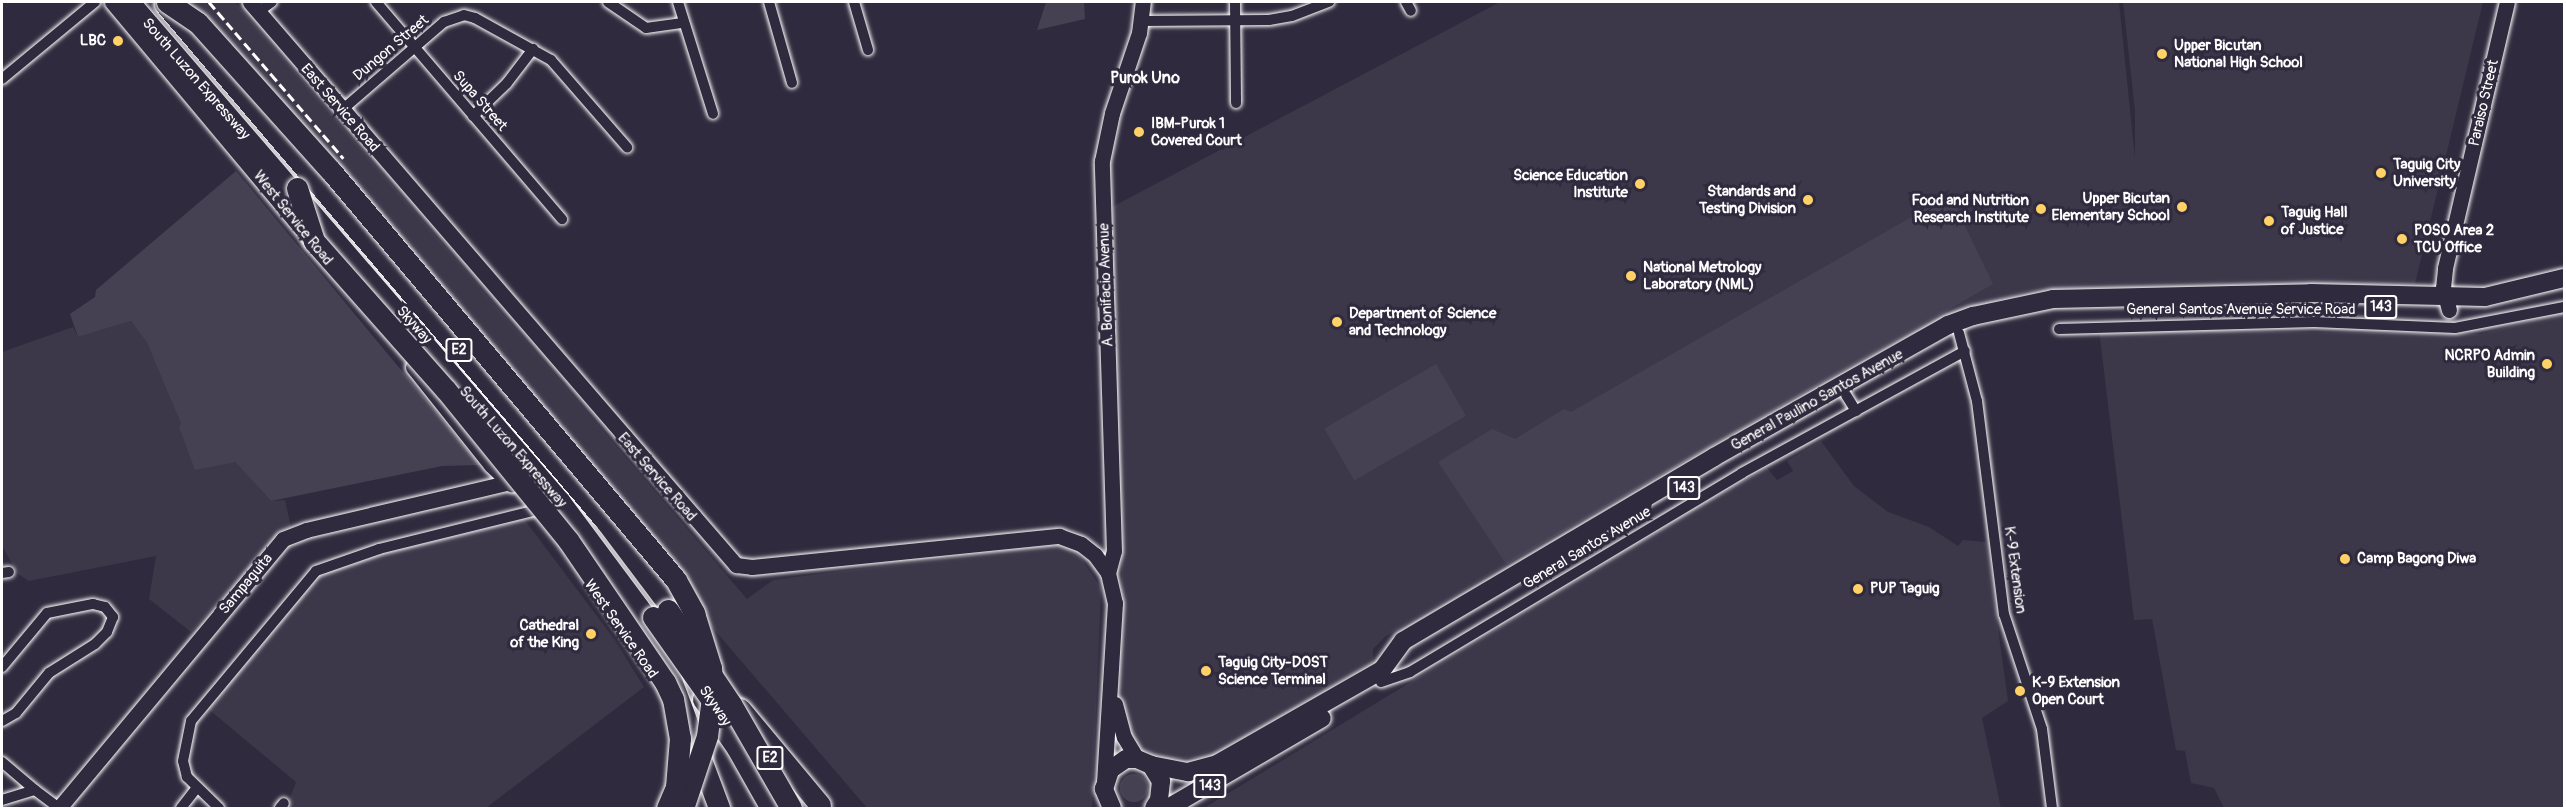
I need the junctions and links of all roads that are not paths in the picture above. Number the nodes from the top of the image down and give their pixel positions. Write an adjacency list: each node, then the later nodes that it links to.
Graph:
1 (95, 2): 24 (street)
2 (112, 2): 41 (main road, West Service Road)
3 (129, 2): 44 (highway, South Luzon Expressway / E2)
4 (138, 2): 31 (highway, Skyway / E2)
5 (157, 2): 66 (highway, Skyway / E2, bridge)
6 (165, 2): 47 (highway, South Luzon Expressway / E2); 53 (highway, bridge)
7 (272, 2): 17 (street)
8 (376, 2): 21 (street, Supa Street)
9 (608, 2): 20 (street)
10 (678, 2): 20 (street)
11 (769, 2): 25 (street)
12 (854, 2): 23 (street)
13 (1143, 2): 19 (main road, A. Bonifacio Avenue)
14 (1235, 2): 18 (street)
15 (1329, 2): 18 (street)
16 (2507, 2): 35 (main road, Paraiso Street)
17 (254, 7): 27 (main road, East Service Road)
18 (1235, 20): 19 (street); 26 (street)
19 (1142, 21): 43 (main road, A. Bonifacio Avenue)
20 (683, 23): 28 (street)
21 (415, 48): 22 (street, Dungon Street); 27 (street, Dungon Street); 29 (street, Supa Street)
22 (533, 49): 29 (street); 30 (street, Dungon Street)
23 (868, 50)
24 (2, 79)
25 (792, 83)
26 (1236, 103)
27 (342, 110): 43 (main road, East Service Road)
28 (713, 114)
29 (473, 116): 32 (street, Supa Street)
30 (627, 147)
31 (297, 188): 60 (highway, bridge); 65 (highway, Skyway / E2, bridge)
32 (562, 219)
33 (2565, 278): 35 (main road, General Paulino Santos Avenue / 143)
34 (2565, 290): 35 (main road, General Paulino Santos Avenue / 143)
35 (2447, 304): 38 (main road, General Paulino Santos Avenue / 143); 50 (main road, General Paulino Santos Avenue / 143)
36 (2565, 307): 37 (street, General Santos Avenue Service Road)
37 (2059, 329)
38 (1959, 333): 39 (street, K-9 Extension); 40 (main road, General Paulino Santos Avenue / 143)
39 (1965, 351): 40 (street); 70 (street, K-9 Extension)
40 (1851, 403): 69 (main road, General Paulino Santos Avenue / 143)
41 (506, 477): 42 (main road, West Service Road); 57 (main road, Sampaguita)
42 (533, 511): 51 (street); 53 (main road, West Service Road)
43 (1108, 573): 46 (main road, East Service Road)
44 (649, 621): 63 (highway); 64 (highway, South Luzon Expressway / E2)
45 (2, 668): 48 (street)
46 (1111, 690): 50 (main road, East Service Road); 54 (main road, East Service Road)
47 (740, 709): 56 (highway); 67 (highway, South Luzon Expressway / E2)
48 (2, 722)
49 (2, 762): 52 (street)
50 (1144, 762): 54 (main road); 68 (main road)
51 (196, 789): 58 (street); 59 (street)
52 (35, 790): 55 (street); 57 (street)
53 (683, 795): 60 (street); 61 (street); 62 (main road, West Service Road)
54 (1106, 799)
55 (2, 800)
56 (820, 805)
57 (59, 808)
58 (181, 808)
59 (219, 808)
60 (668, 808)
61 (675, 808)
62 (690, 808)
63 (719, 808)
64 (771, 808)
65 (777, 808)
66 (791, 808)
67 (798, 808)
68 (1154, 808)
69 (1168, 808)
70 (2052, 808)

